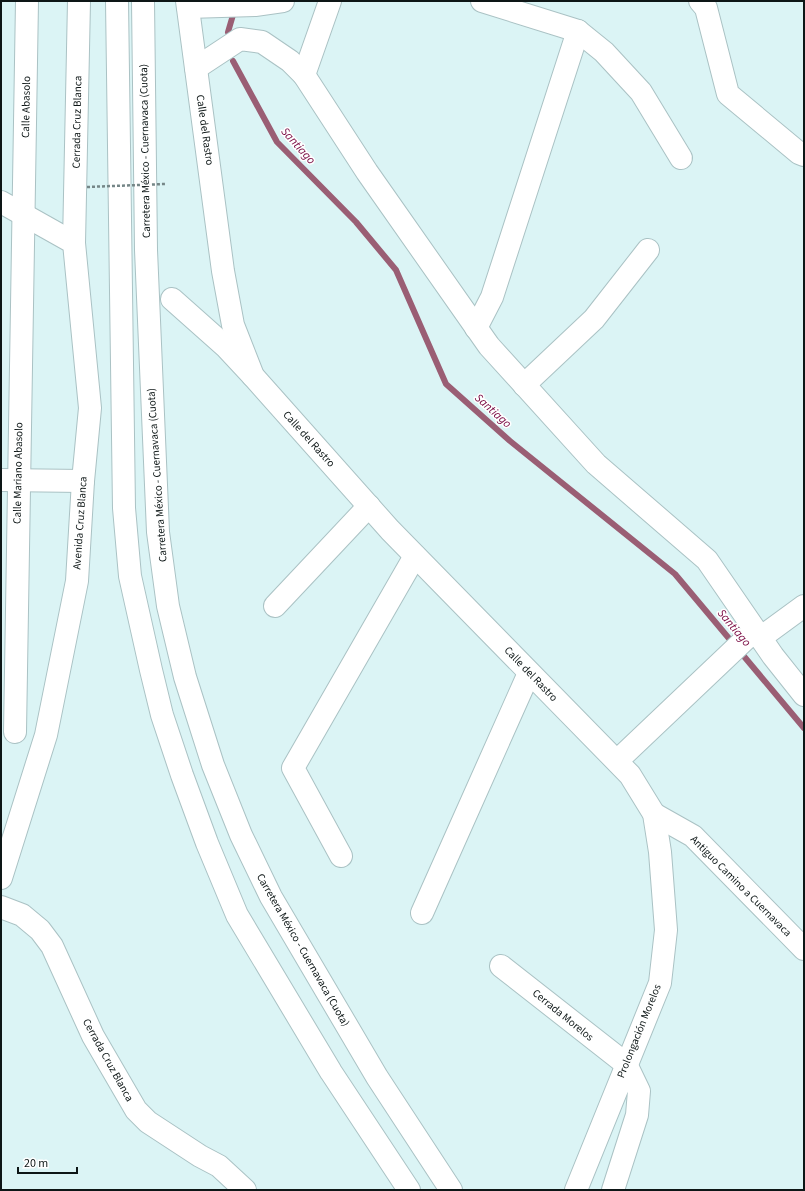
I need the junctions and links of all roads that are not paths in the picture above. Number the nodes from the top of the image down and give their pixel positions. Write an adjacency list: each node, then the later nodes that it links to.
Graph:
1 (27, 1): 15 (main road, Calle Abasolo)
2 (79, 1): 16 (main road, Cerrada Cruz Blanca)
3 (117, 1): 44 (main road)
4 (143, 1): 45 (main road, Carretera México - Cuernavaca (Cuota))
5 (283, 1): 9 (main road)
6 (330, 1): 12 (main road)
7 (482, 1): 10 (main road)
8 (700, 1): 13 (main road)
9 (188, 4): 11 (main road, Calle del Rastro)
10 (578, 32): 14 (main road); 19 (main road)
11 (196, 68): 12 (main road); 20 (main road, Calle del Rastro)
12 (304, 76): 19 (main road)
13 (804, 155)
14 (681, 158)
15 (9, 208): 16 (main road); 22 (main road, Calle Mariano Abasolo)
16 (74, 243): 23 (main road, Avenida Cruz Blanca)
17 (648, 250): 21 (main road)
18 (172, 299): 20 (main road)
19 (476, 328): 21 (main road)
20 (253, 376): 24 (main road, Calle del Rastro)
21 (524, 385): 28 (main road)
22 (9, 480): 23 (main road); 32 (main road, Calle Mariano Abasolo)
23 (83, 481): 33 (main road, Avenida Cruz Blanca)
24 (369, 506): 25 (main road, Calle del Rastro); 26 (main road)
25 (415, 556): 29 (main road, Calle del Rastro); 36 (main road)
26 (275, 606)
27 (804, 606): 28 (main road)
28 (755, 634): 30 (main road); 34 (main road)
29 (529, 672): 34 (main road, Calle del Rastro); 39 (main road)
30 (797, 673): 31 (main road)
31 (804, 695)
32 (8, 732): 33 (main road)
33 (46, 735): 37 (main road, Avenida Cruz Blanca)
34 (623, 768): 35 (main road, Prolongación Morelos)
35 (654, 814): 40 (main road, Antiguo Camino a Cuernavaca); 42 (main road, Prolongación Morelos)
36 (341, 856)
37 (1, 878)
38 (1, 907): 43 (main road, Cerrada Cruz Blanca)
39 (422, 913)
40 (804, 949)
41 (501, 966): 42 (main road, Cerrada Morelos)
42 (626, 1064): 46 (main road, Prolongación Morelos); 47 (main road)
43 (245, 1190)
44 (409, 1190)
45 (451, 1190)
46 (576, 1190)
47 (613, 1190)

